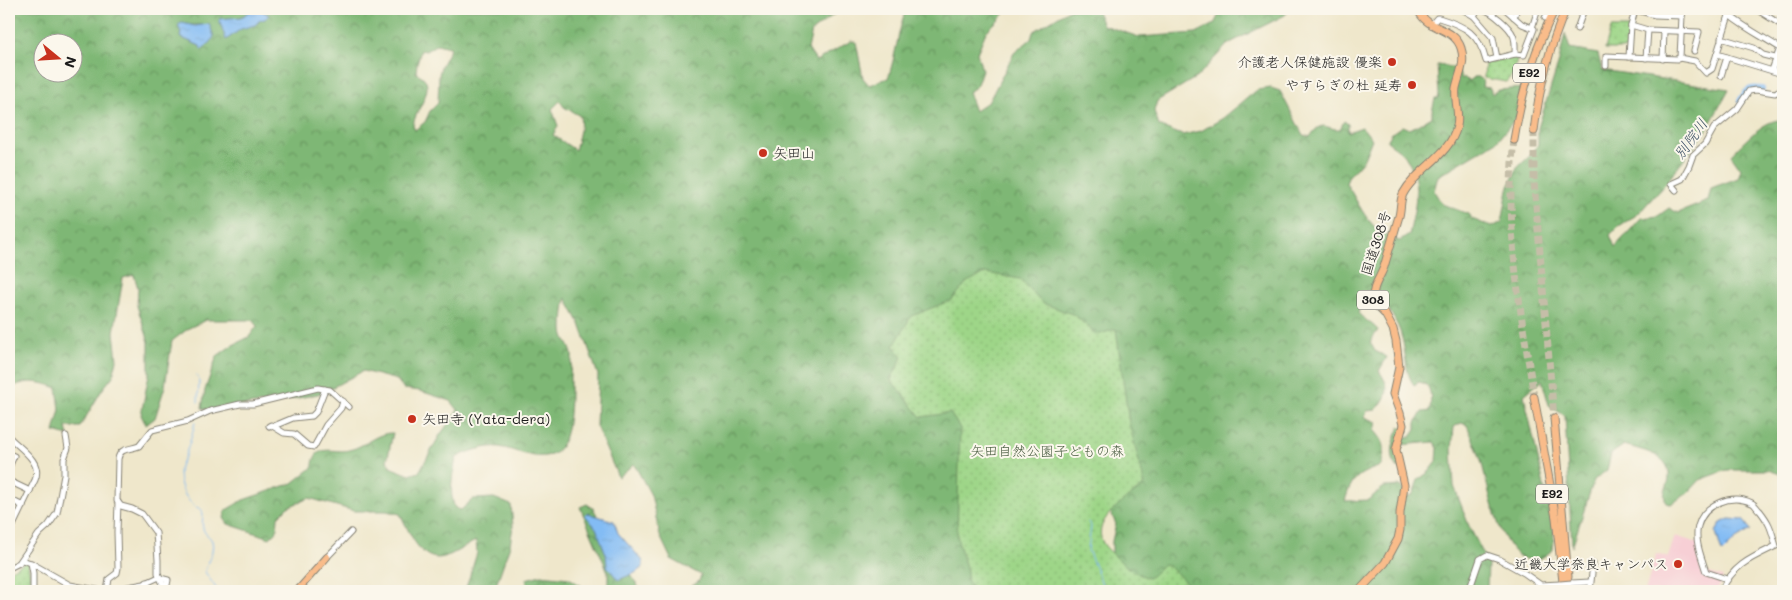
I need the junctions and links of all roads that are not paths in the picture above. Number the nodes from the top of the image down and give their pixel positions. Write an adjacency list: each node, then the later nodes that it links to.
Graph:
1 (1418, 9): 23 (highway, 国道308号 / 308)
2 (1462, 9): 19 (street)
3 (1478, 9): 19 (street)
4 (1483, 9): 34 (street)
5 (1505, 9): 21 (street)
6 (1517, 9): 21 (street)
7 (1538, 9): 26 (street)
8 (1550, 9): 22 (street)
9 (1555, 9): 49 (highway, E92)
10 (1566, 9): 48 (highway, E92)
11 (1584, 9): 27 (street)
12 (1634, 9): 16 (street); 24 (street)
13 (1684, 9): 20 (street)
14 (1731, 9): 18 (street)
15 (1756, 9): 25 (street)
16 (1648, 11): 17 (street)
17 (1666, 12): 20 (street)
18 (1729, 15): 31 (street); 32 (street)
19 (1474, 16): 38 (street)
20 (1682, 16): 30 (street)
21 (1514, 17): 26 (street)
22 (1545, 18)
23 (1431, 25): 38 (street); 85 (highway, 国道308号 / 308)
24 (1630, 25): 28 (street); 36 (street)
25 (1783, 26)
26 (1532, 28): 34 (street)
27 (1577, 29)
28 (1648, 30): 29 (street); 39 (street)
29 (1664, 31): 30 (street); 42 (street)
30 (1681, 32): 33 (street); 40 (street)
31 (1721, 38): 35 (street); 41 (street)
32 (1782, 44): 41 (street)
33 (1694, 51)
34 (1515, 54): 38 (street)
35 (1716, 54): 37 (street); 40 (street)
36 (1629, 57): 39 (street); 43 (street)
37 (1727, 57): 44 (street); 46 (street)
38 (1497, 58)
39 (1646, 58): 42 (street)
40 (1679, 58): 42 (street)
41 (1775, 58): 44 (street)
42 (1663, 59)
43 (1606, 66)
44 (1772, 70): 45 (street)
45 (1780, 72)
46 (1721, 76)
47 (1783, 88): 50 (street)
48 (1534, 131)
49 (1514, 140)
50 (1676, 190)
51 (325, 389): 53 (street); 53 (street); 63 (street)
52 (1534, 397): 78 (highway, E92)
53 (343, 401): 54 (street)
54 (349, 406)
55 (1554, 418): 87 (highway, E92)
56 (66, 436): 70 (street)
57 (9, 437): 61 (street)
58 (9, 454): 59 (street)
59 (9, 467)
60 (9, 480): 61 (street)
61 (30, 491): 64 (street)
62 (9, 499): 64 (street)
63 (118, 502): 74 (street); 81 (street)
64 (23, 506): 66 (street)
65 (9, 518): 66 (street)
66 (15, 522): 68 (street)
67 (351, 532): 69 (street)
68 (9, 534)
69 (327, 557): 84 (main road)
70 (22, 560): 71 (street); 73 (street)
71 (31, 563): 79 (street); 80 (street)
72 (1594, 564): 77 (street)
73 (9, 568)
74 (159, 577): 76 (street); 83 (street)
75 (1727, 579): 75 (street); 89 (street)
76 (148, 582): 81 (street); 82 (street)
77 (1590, 582): 78 (street, bridge); 88 (street)
78 (1562, 588): 86 (street)
79 (33, 591)
80 (102, 591)
81 (107, 591)
82 (148, 591)
83 (166, 591)
84 (297, 591)
85 (1359, 591)
86 (1469, 591)
87 (1568, 591)
88 (1590, 591)
89 (1721, 591)

